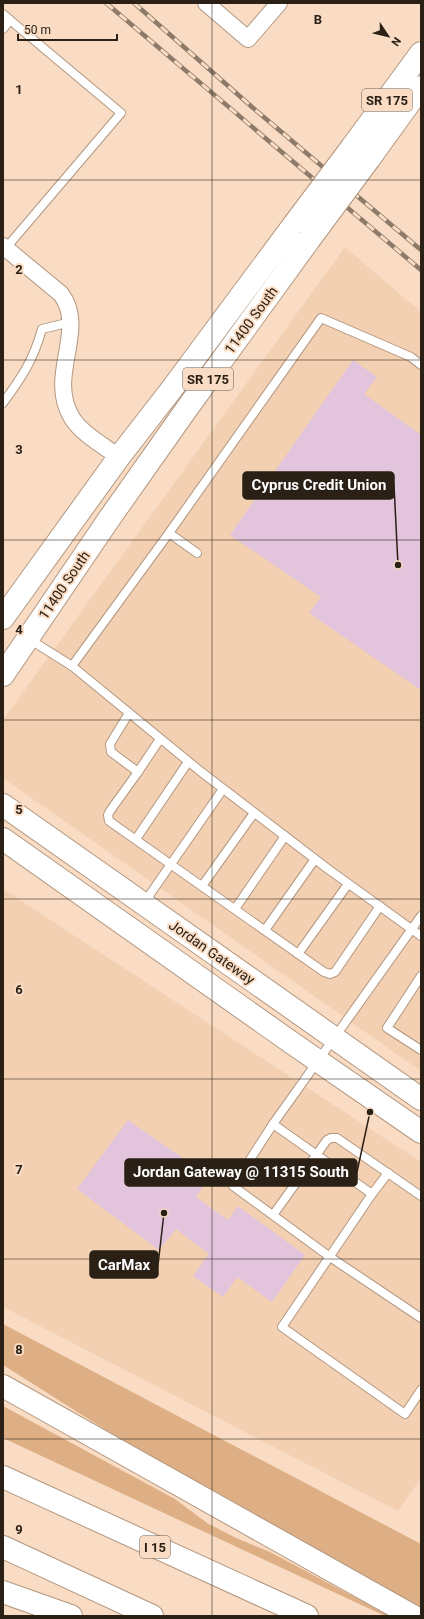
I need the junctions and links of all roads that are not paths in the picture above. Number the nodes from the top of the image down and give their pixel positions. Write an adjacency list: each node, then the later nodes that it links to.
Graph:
1 (206, 3): 2 (street)
2 (279, 3)
3 (3, 14): 4 (lane)
4 (10, 20): 5 (lane); 9 (lane)
5 (3, 28)
6 (421, 53): 8 (main road, 11400 South / SR 175)
7 (421, 87): 8 (main road, 11400 South / SR 175)
8 (360, 153): 13 (main road, 11400 South / SR 175, bridge); 17 (main road, 11400 South / SR 175, bridge)
9 (4, 247): 10 (street)
10 (71, 322): 12 (lane); 13 (street)
11 (421, 365): 14 (lane)
12 (3, 403)
13 (119, 457): 16 (main road, 11400 South / SR 175)
14 (169, 533): 15 (lane); 18 (lane)
15 (197, 553)
16 (3, 618)
17 (28, 638): 18 (lane); 19 (main road, 11400 South / SR 175)
18 (72, 666): 20 (lane)
19 (3, 675)
20 (129, 713): 21 (lane); 23 (lane)
21 (160, 739): 22 (lane); 23 (lane)
22 (188, 762): 24 (lane); 29 (lane)
23 (138, 772): 29 (lane)
24 (223, 789): 26 (lane); 31 (lane)
25 (3, 805): 34 (main road, Jordan Gateway)
26 (254, 813): 27 (lane); 33 (lane)
27 (285, 836): 30 (lane); 36 (lane)
28 (3, 839): 45 (main road, Jordan Gateway)
29 (136, 839): 31 (lane)
30 (316, 859): 32 (lane); 38 (lane)
31 (171, 864): 33 (lane); 34 (lane)
32 (348, 884): 35 (lane); 41 (lane)
33 (202, 886): 36 (lane)
34 (144, 904): 43 (main road, Jordan Gateway)
35 (380, 906): 39 (lane); 41 (lane)
36 (235, 909): 38 (lane)
37 (421, 916): 39 (lane)
38 (265, 930): 41 (lane)
39 (412, 930): 40 (lane); 43 (lane)
40 (421, 936)
41 (298, 954)
42 (421, 976): 44 (lane)
43 (335, 1039): 45 (lane); 46 (main road, Jordan Gateway)
44 (421, 1050)
45 (318, 1061): 47 (lane); 48 (main road, Jordan Gateway)
46 (421, 1099)
47 (273, 1124): 49 (lane); 53 (lane)
48 (421, 1132)
49 (316, 1154): 50 (lane); 51 (lane); 53 (lane)
50 (388, 1173): 51 (lane); 52 (lane)
51 (372, 1194): 54 (lane)
52 (421, 1196)
53 (273, 1216): 54 (lane)
54 (330, 1257): 55 (lane); 57 (lane)
55 (421, 1318)
56 (3, 1386): 64 (main road)
57 (421, 1390)
58 (3, 1477): 63 (main road, I 15)
59 (3, 1547): 62 (main road)
60 (3, 1592): 61 (main road)
61 (71, 1616)
62 (152, 1616)
63 (307, 1616)
64 (413, 1616)

